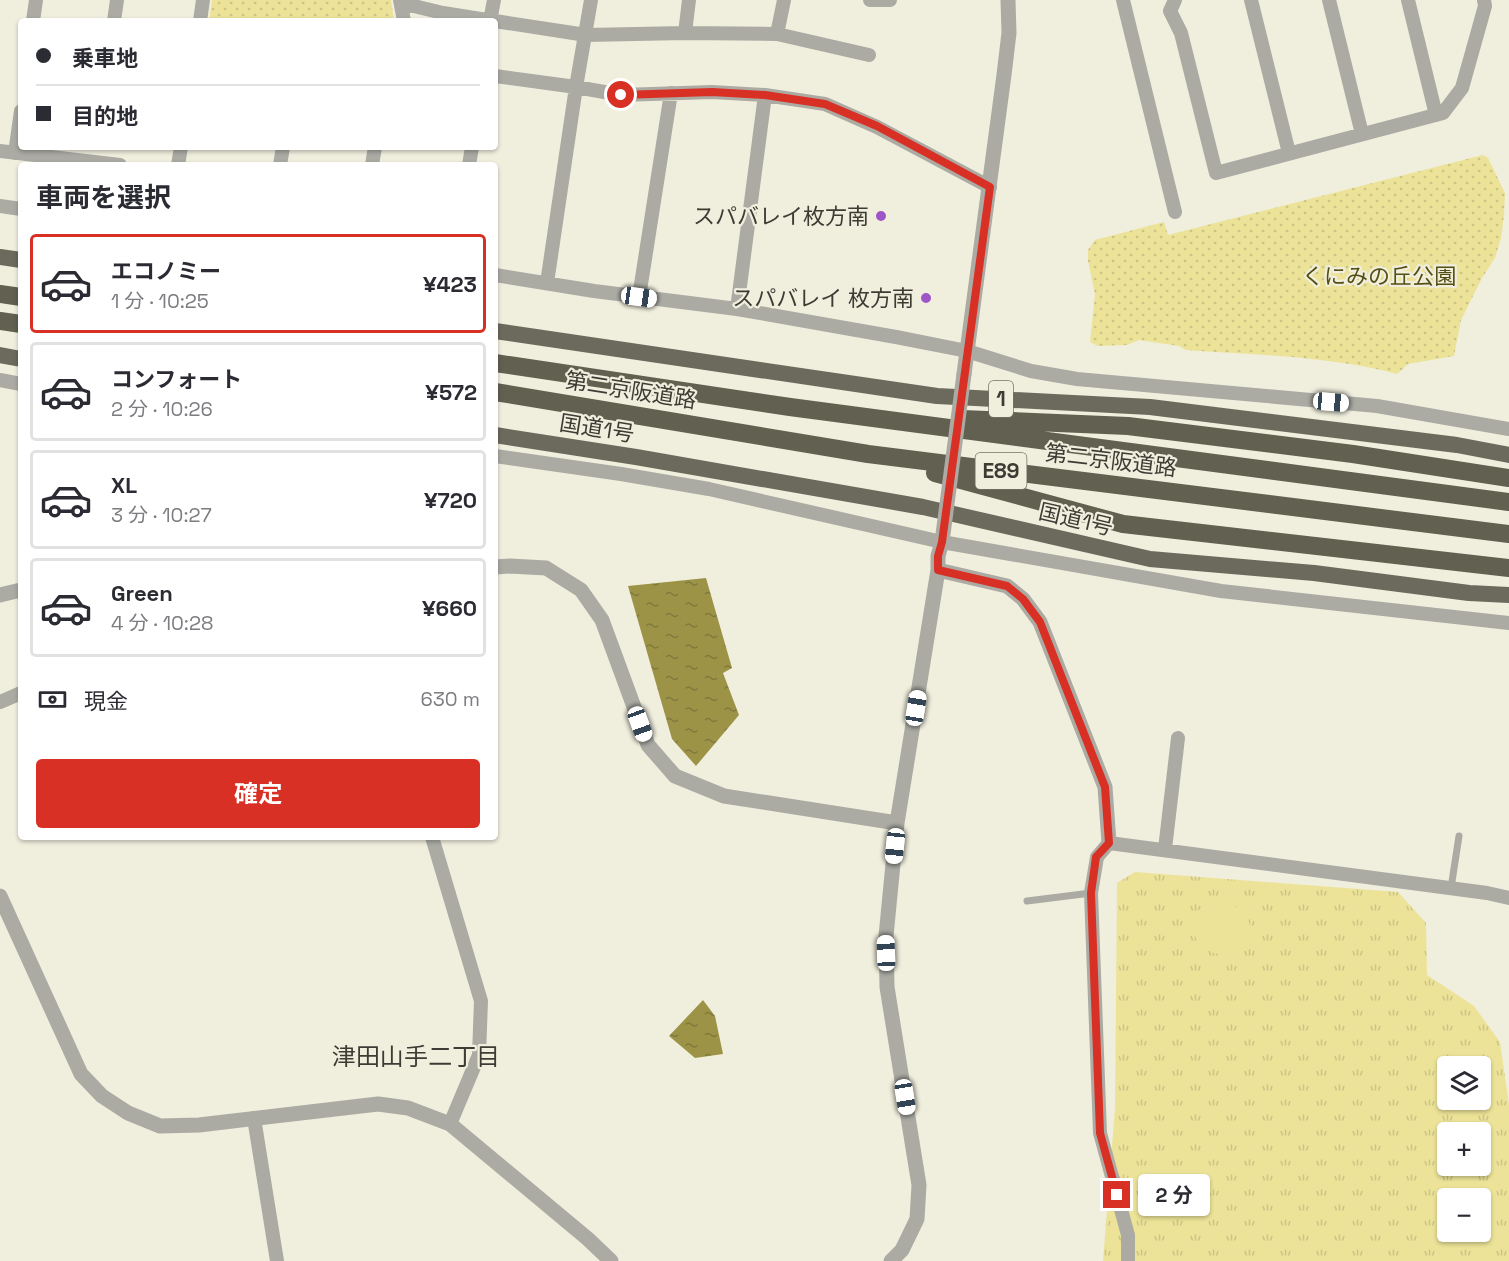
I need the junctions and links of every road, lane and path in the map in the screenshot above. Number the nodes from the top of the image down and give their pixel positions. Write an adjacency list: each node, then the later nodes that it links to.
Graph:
1 (36, 0): 16 (street)
2 (117, 0): 17 (street)
3 (203, 0): 18 (street)
4 (494, 0): 21 (street)
5 (591, 0): 25 (street)
6 (689, 0): 23 (street)
7 (784, 0): 24 (street)
8 (1008, 0): 39 (street)
9 (1123, 0): 42 (street)
10 (1175, 0): 37 (street)
11 (1251, 0): 37 (street)
12 (1329, 0): 33 (street)
13 (1408, 0): 31 (street)
14 (1484, 0): 31 (street)
15 (401, 1): 19 (street); 20 (street)
16 (33, 18)
17 (114, 18)
18 (200, 18)
19 (404, 18)
20 (472, 18)
21 (493, 18)
22 (498, 22): 25 (street)
23 (685, 33): 24 (street); 25 (street)
24 (777, 34): 26 (street)
25 (586, 35): 28 (street)
26 (869, 55)
27 (498, 76): 28 (street)
28 (576, 87): 29 (street); 46 (street)
29 (671, 93): 30 (street); 49 (street)
30 (765, 95): 39 (street); 50 (street)
31 (1437, 115): 33 (street)
32 (18, 132): 36 (street)
33 (1362, 134): 37 (street)
34 (98, 150): 38 (street)
35 (0, 151): 36 (street)
36 (15, 153): 38 (street)
37 (1289, 153)
38 (96, 162)
39 (990, 187): 54 (street)
40 (0, 206): 41 (street)
41 (18, 209)
42 (1176, 212)
43 (0, 257): 44 (highway)
44 (18, 260)
45 (498, 275): 46 (street)
46 (547, 283): 49 (street)
47 (0, 294): 48 (highway)
48 (18, 297)
49 (639, 297): 50 (street)
50 (737, 309): 54 (street)
51 (0, 321): 52 (highway)
52 (18, 324)
53 (498, 331): 65 (highway, 1)
54 (967, 351): 62 (street); 70 (street, bridge)
55 (0, 355): 56 (highway)
56 (18, 358)
57 (498, 363): 61 (highway, 第二京阪道路 / E89)
58 (0, 380): 59 (street)
59 (18, 383)
60 (498, 392): 64 (highway, 第二京阪道路 / E89)
61 (846, 414): 67 (highway); 68 (highway, 第二京阪道路 / E89)
62 (1509, 429)
63 (498, 436): 76 (highway, 国道1号)
64 (868, 454): 69 (highway, 第二京阪道路 / E89); 72 (highway)
65 (1509, 455)
66 (498, 456): 70 (street)
67 (1509, 478)
68 (1509, 502)
69 (1509, 534)
70 (942, 542): 73 (street); 77 (street)
71 (498, 567): 81 (street)
72 (1509, 568)
73 (938, 570): 81 (street); 84 (street)
74 (18, 591): 75 (street)
75 (0, 595)
76 (1509, 595)
77 (1509, 623)
78 (18, 694): 79 (street)
79 (0, 702)
80 (1178, 738): 85 (street)
81 (897, 823): 95 (street)
82 (1459, 836): 86 (lane)
83 (433, 840): 92 (street)
84 (1109, 843): 85 (street); 87 (street)
85 (1165, 849): 86 (street)
86 (1451, 888): 89 (street)
87 (1091, 893): 90 (lane); 96 (street)
88 (0, 896): 91 (street)
89 (1509, 898)
90 (1027, 901)
91 (254, 1118): 92 (street); 93 (street)
92 (450, 1124): 94 (street)
93 (277, 1261)
94 (611, 1261)
95 (891, 1261)
96 (1128, 1261)

